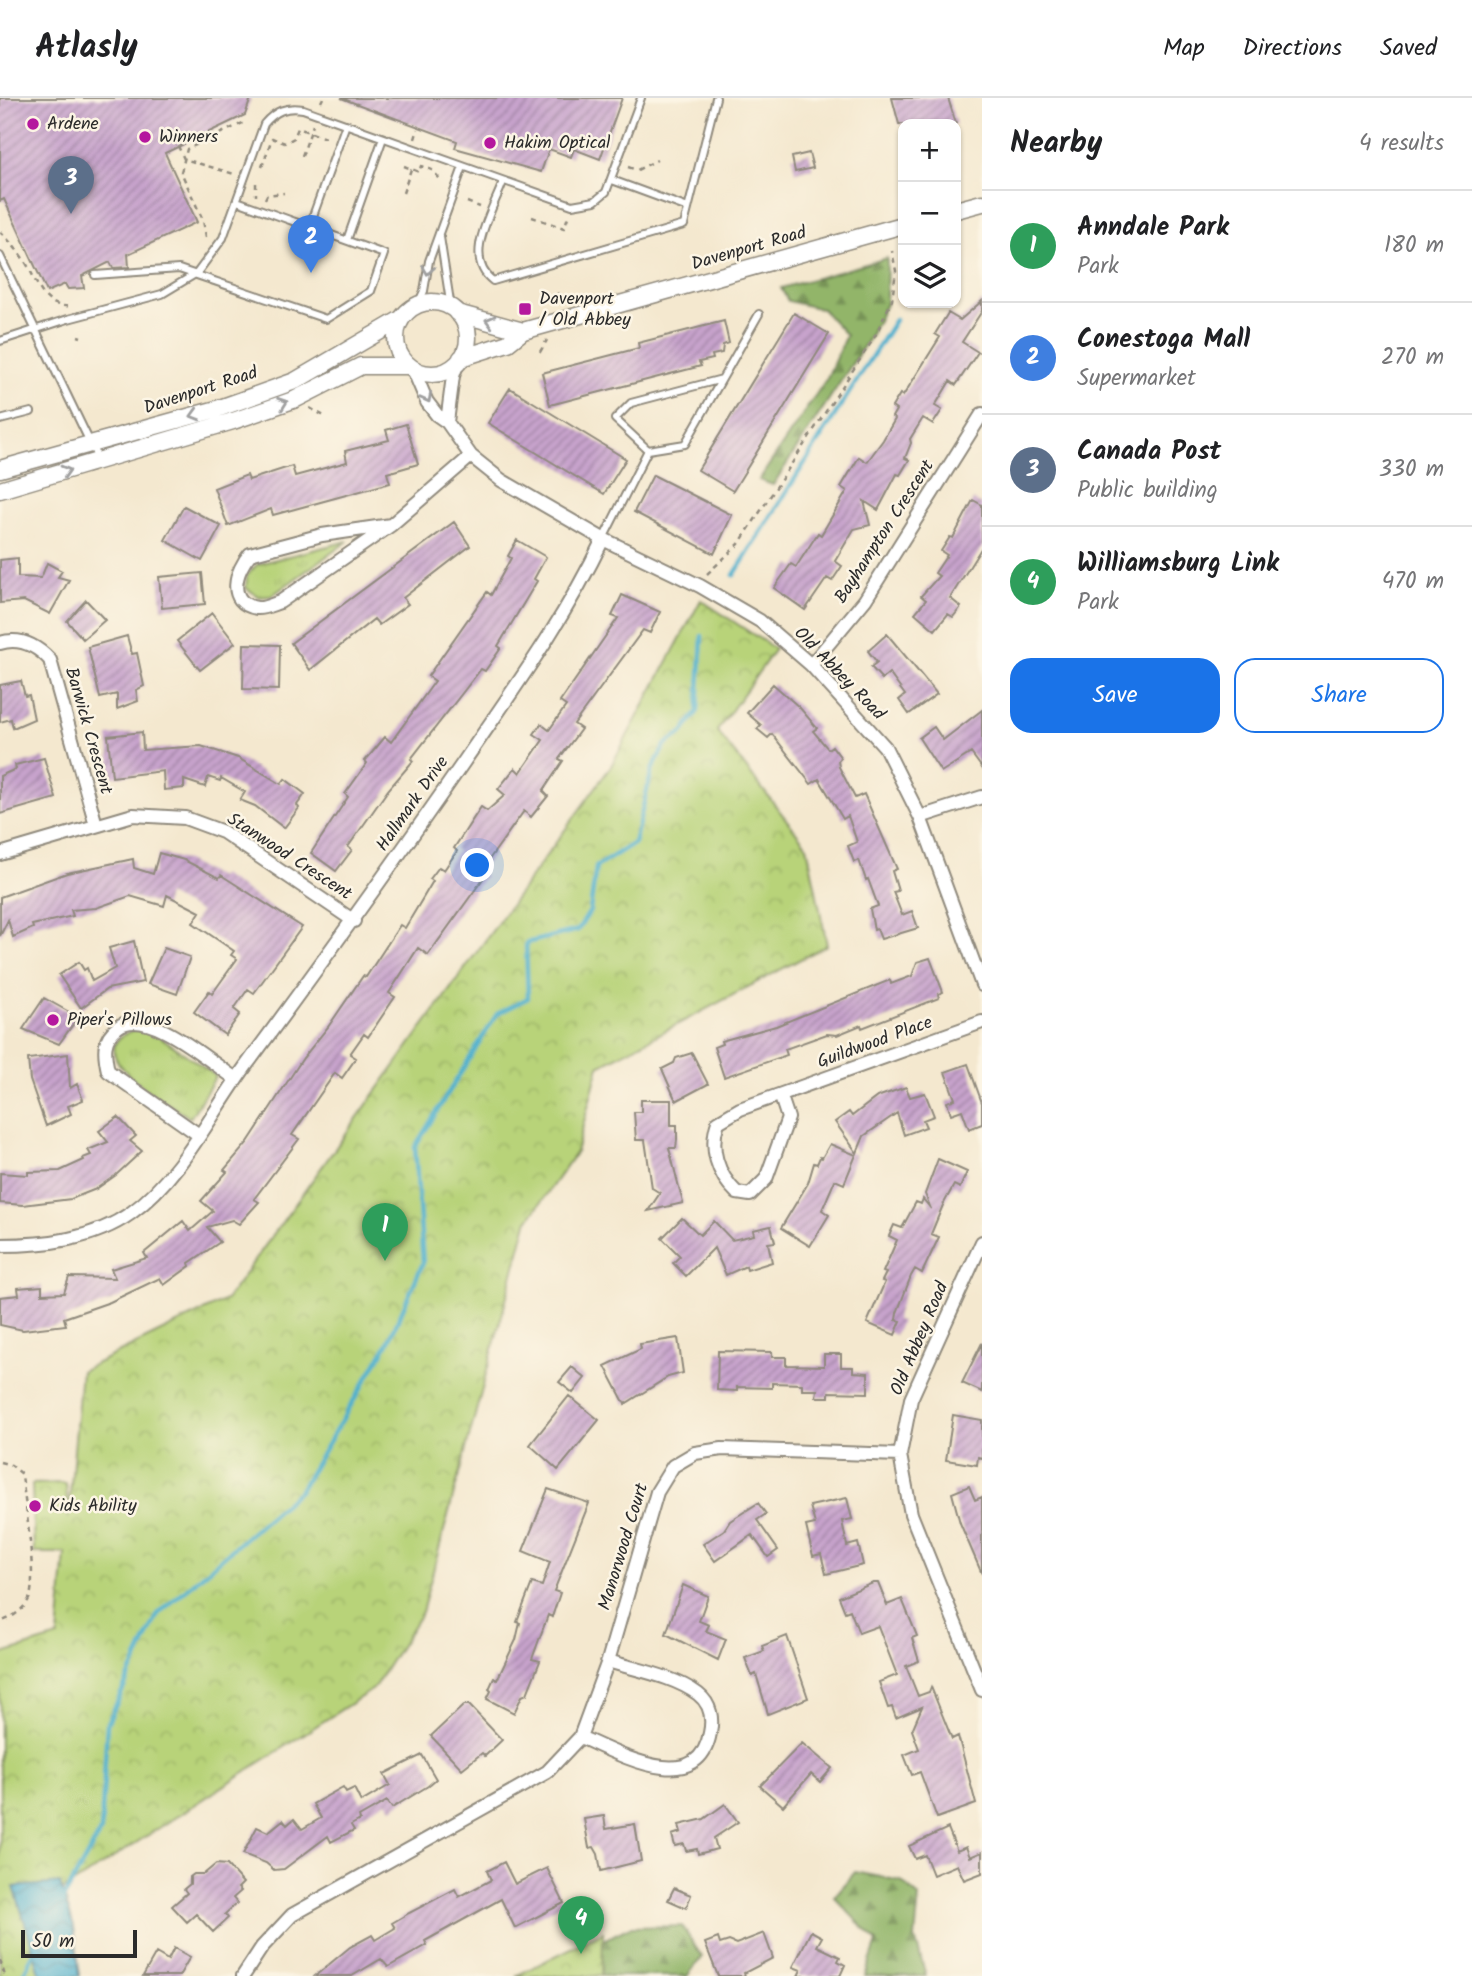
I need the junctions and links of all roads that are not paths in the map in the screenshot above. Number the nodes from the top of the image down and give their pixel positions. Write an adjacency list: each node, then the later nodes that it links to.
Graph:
1 (293, 98): 4 (lane)
2 (641, 98): 8 (lane)
3 (716, 98): 12 (lane)
4 (294, 108): 5 (lane); 10 (lane)
5 (346, 124): 6 (lane); 15 (lane)
6 (383, 138): 7 (lane); 17 (lane)
7 (463, 167): 9 (lane); 16 (lane)
8 (612, 180): 9 (lane); 12 (lane)
9 (503, 182): 12 (lane)
10 (237, 201): 15 (lane); 19 (lane)
11 (982, 203): 13 (street)
12 (688, 208)
13 (961, 209)
14 (898, 226): 26 (street, Davenport Road)
15 (309, 227): 17 (lane)
16 (440, 235): 21 (lane, one-way to 21); 22 (lane)
17 (346, 240): 19 (lane)
18 (0, 256): 25 (lane)
19 (197, 273): 20 (lane); 25 (lane)
20 (95, 275)
21 (416, 306): 22 (street); 24 (street)
22 (454, 310): 26 (street, one-way to 22); 28 (street)
23 (759, 314): 30 (lane)
24 (401, 319): 29 (street); 35 (street, Davenport Road, one-way to 35)
25 (36, 329): 27 (lane); 35 (lane)
26 (523, 331): 28 (street, Davenport Road)
27 (0, 341)
28 (460, 360): 29 (street); 34 (street)
29 (411, 367): 34 (street, Old Abbey Road, one-way to 34); 38 (street, Davenport Road, one-way to 29)
30 (722, 379): 36 (lane); 36 (lane)
31 (30, 412): 33 (lane)
32 (982, 414): 44 (street, Bayhampton Crescent)
33 (0, 420)
34 (447, 422): 37 (street, Old Abbey Road)
35 (91, 444): 38 (lane); 39 (street, Davenport Road)
36 (648, 450): 42 (lane)
37 (471, 456): 41 (street); 42 (street, Old Abbey Road)
38 (99, 461): 40 (street, Davenport Road, one-way to 38)
39 (0, 469)
40 (0, 490)
41 (391, 525): 41 (street)
42 (603, 539): 44 (street, Old Abbey Road); 49 (street, Hallmark Drive)
43 (0, 643): 47 (street, Barwick Crescent)
44 (811, 665): 46 (street, Old Abbey Road)
45 (982, 797): 46 (street)
46 (920, 817): 50 (street, Old Abbey Road)
47 (96, 825): 48 (street, Stanwood Crescent); 49 (street, Stanwood Crescent)
48 (0, 853)
49 (354, 921): 52 (street, Hallmark Drive)
50 (982, 985)
51 (982, 1022): 53 (street, Guildwood Place)
52 (236, 1079): 54 (street, Hallmark Drive); 54 (street)
53 (780, 1097): 53 (street, Guildwood Place)
54 (199, 1135): 56 (street, Hallmark Drive)
55 (982, 1242): 57 (street, Old Abbey Road)
56 (0, 1245)
57 (900, 1455): 58 (street, Manorwood Court); 59 (street, Old Abbey Road)
58 (608, 1661): 60 (street, Manorwood Court); 60 (street)
59 (982, 1690)
60 (580, 1737): 61 (street, Manorwood Court)
61 (243, 1976)

